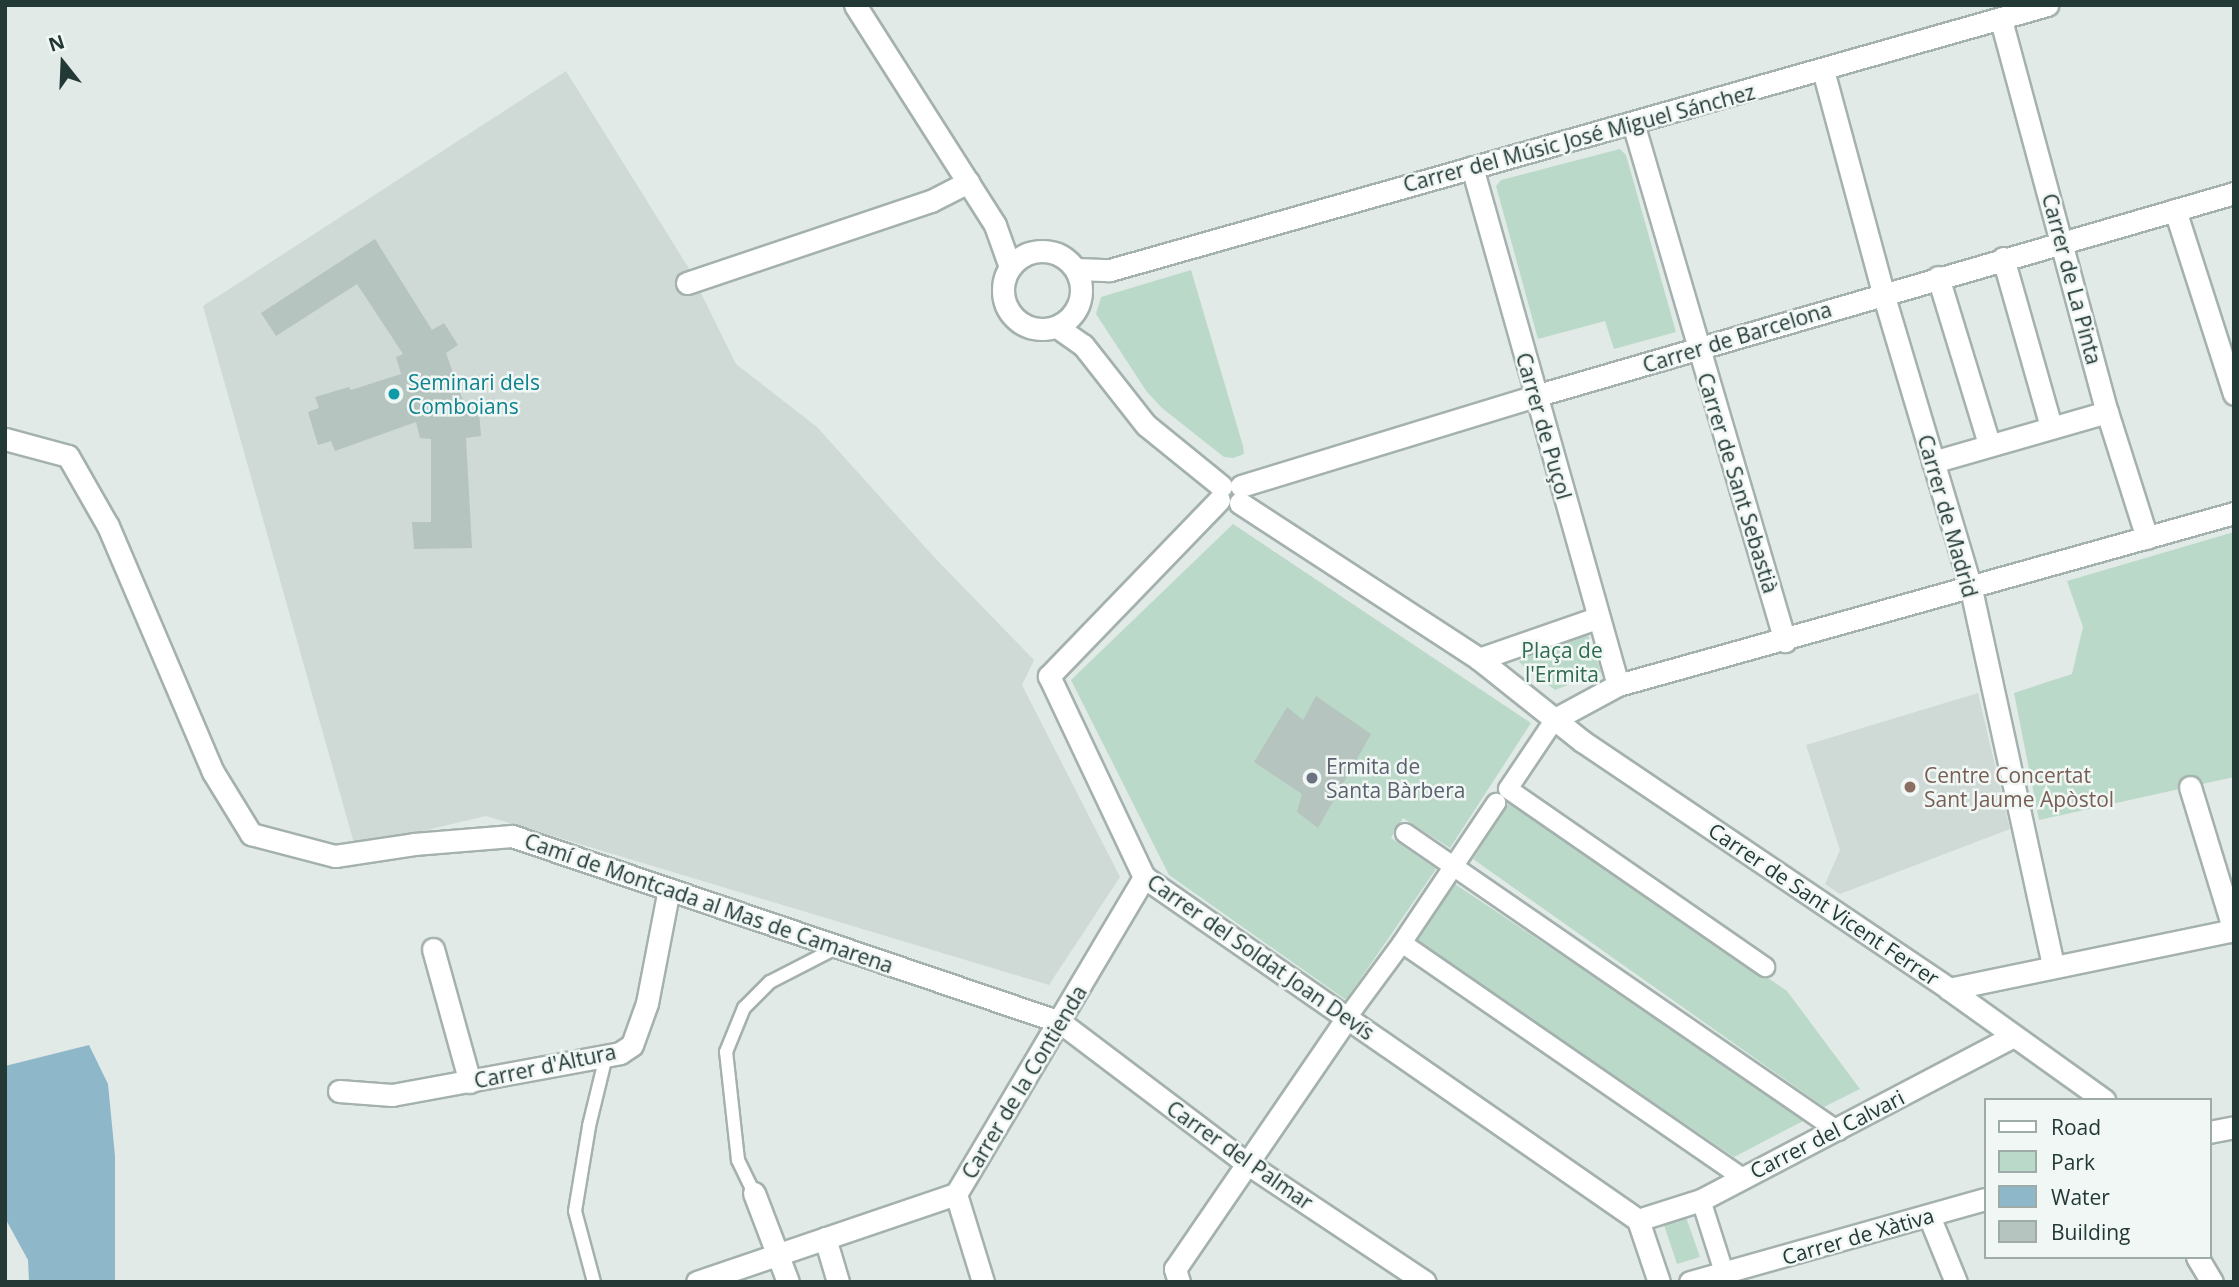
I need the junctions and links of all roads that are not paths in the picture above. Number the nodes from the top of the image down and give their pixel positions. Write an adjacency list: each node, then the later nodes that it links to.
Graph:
1 (855, 5): 7 (street)
2 (2047, 5): 3 (street, Carrer del Músic José Miguel Sánchez)
3 (2001, 20): 4 (street, Carrer del Músic José Miguel Sánchez); 11 (street, Carrer de La Pinta)
4 (1823, 70): 5 (street, Carrer del Músic José Miguel Sánchez); 20 (street, Carrer de Madrid)
5 (1633, 123): 6 (street, Carrer del Músic José Miguel Sánchez); 24 (street, Carrer de Sant Sebastià)
6 (1472, 167): 16 (street, Carrer del Músic José Miguel Sánchez); 26 (street, Carrer de Puçol)
7 (968, 182): 10 (street); 18 (street)
8 (2234, 193): 9 (street, Carrer de Barcelona)
9 (2175, 210): 11 (street, Carrer de Barcelona); 25 (street)
10 (995, 225): 12 (street); 14 (street)
11 (2062, 240): 13 (street, Carrer de Barcelona); 27 (street, Carrer de La Pinta)
12 (1043, 251): 14 (street); 15 (street)
13 (2003, 258): 17 (street, Carrer de Barcelona); 28 (street)
14 (1010, 267): 22 (street)
15 (1076, 269): 16 (street, Carrer del Músic José Miguel Sánchez); 19 (street)
16 (1110, 270): 19 (street, Carrer del Músic José Miguel Sánchez)
17 (1938, 277): 20 (street, Carrer de Barcelona); 30 (street)
18 (687, 284)
19 (1082, 291): 21 (street)
20 (1883, 293): 24 (street, Carrer de Barcelona); 31 (street, Carrer de Madrid)
21 (1075, 312): 22 (street); 23 (street)
22 (1057, 327): 23 (street)
23 (1083, 345): 32 (street, Carrer de Sant Vicent Ferrer)
24 (1698, 349): 26 (street, Carrer de Barcelona); 37 (street, Carrer de Sant Sebastià)
25 (2233, 388)
26 (1535, 396): 32 (street, Carrer de Barcelona); 36 (street, Carrer de Puçol)
27 (2107, 412): 28 (street); 34 (street, Carrer de La Pinta)
28 (2051, 427): 30 (street)
29 (5, 439): 46 (street, Camí de Montcada al Mas de Camarena)
30 (1989, 444): 31 (street)
31 (1933, 462): 35 (street, Carrer de Madrid)
32 (1230, 494): 38 (street, Carrer de Sant Vicent Ferrer); 45 (street, Carrer del Soldat Joan Devís)
33 (2234, 513): 34 (street)
34 (2147, 538): 35 (street)
35 (1971, 589): 37 (street); 51 (street, Carrer de Madrid)
36 (1597, 618): 38 (street); 39 (street, Carrer de Puçol)
37 (1786, 641): 39 (street)
38 (1479, 659): 40 (street, Carrer de Sant Vicent Ferrer)
39 (1618, 685): 40 (street)
40 (1555, 719): 52 (street); 53 (street, Carrer de Sant Vicent Ferrer)
41 (2190, 787): 47 (street)
42 (1496, 803): 44 (street)
43 (1405, 833): 44 (street)
44 (1453, 866): 48 (street); 62 (street)
45 (1144, 877): 54 (street, Carrer del Soldat Joan Devís); 55 (street, Carrer de la Contienda)
46 (669, 889): 49 (street, Camí de Montcada al Mas de Camarena); 57 (street, Carrer d'Altura)
47 (2234, 930): 51 (street)
48 (1402, 943): 54 (street); 65 (street)
49 (839, 947): 55 (street, Camí de Montcada al Mas de Camarena); 66 (lane)
50 (433, 948): 58 (street)
51 (2053, 966): 53 (street)
52 (1765, 967)
53 (1949, 989): 56 (street, Carrer de Sant Vicent Ferrer)
54 (1346, 1019): 64 (street); 71 (street, Carrer del Soldat Joan Devís)
55 (1060, 1022): 64 (street, Carrer del Palmar); 67 (street, Carrer de la Contienda)
56 (2012, 1037): 60 (street, Carrer de Sant Vicent Ferrer); 62 (street, Carrer del Calvari)
57 (606, 1056): 58 (street, Carrer d'Altura); 76 (lane)
58 (470, 1082): 59 (street, Carrer d'Altura)
59 (339, 1091)
60 (2097, 1097)
61 (2234, 1126): 63 (street)
62 (1838, 1130): 65 (street, Carrer del Calvari)
63 (2211, 1132)
64 (1245, 1162): 81 (street); 82 (street, Carrer del Palmar)
65 (1741, 1177): 68 (street, Carrer del Calvari)
66 (754, 1194): 73 (street)
67 (956, 1194): 72 (street, Carrer de la Contienda); 80 (street)
68 (1701, 1200): 71 (street, Carrer del Calvari); 75 (street)
69 (1983, 1200): 70 (street, Carrer de Xàtiva)
70 (1929, 1216): 75 (street, Carrer de Xàtiva); 85 (street)
71 (1638, 1220): 83 (street)
72 (825, 1238): 73 (street, Carrer de la Contienda); 79 (street)
73 (778, 1255): 77 (street, Carrer de la Contienda); 78 (street)
74 (2198, 1259): 86 (street)
75 (1726, 1277): 84 (street, Carrer de Xàtiva)
76 (594, 1282)
77 (697, 1282)
78 (788, 1282)
79 (838, 1282)
80 (983, 1282)
81 (1179, 1282)
82 (1425, 1282)
83 (1659, 1282)
84 (1690, 1282)
85 (1956, 1282)
86 (2212, 1282)

